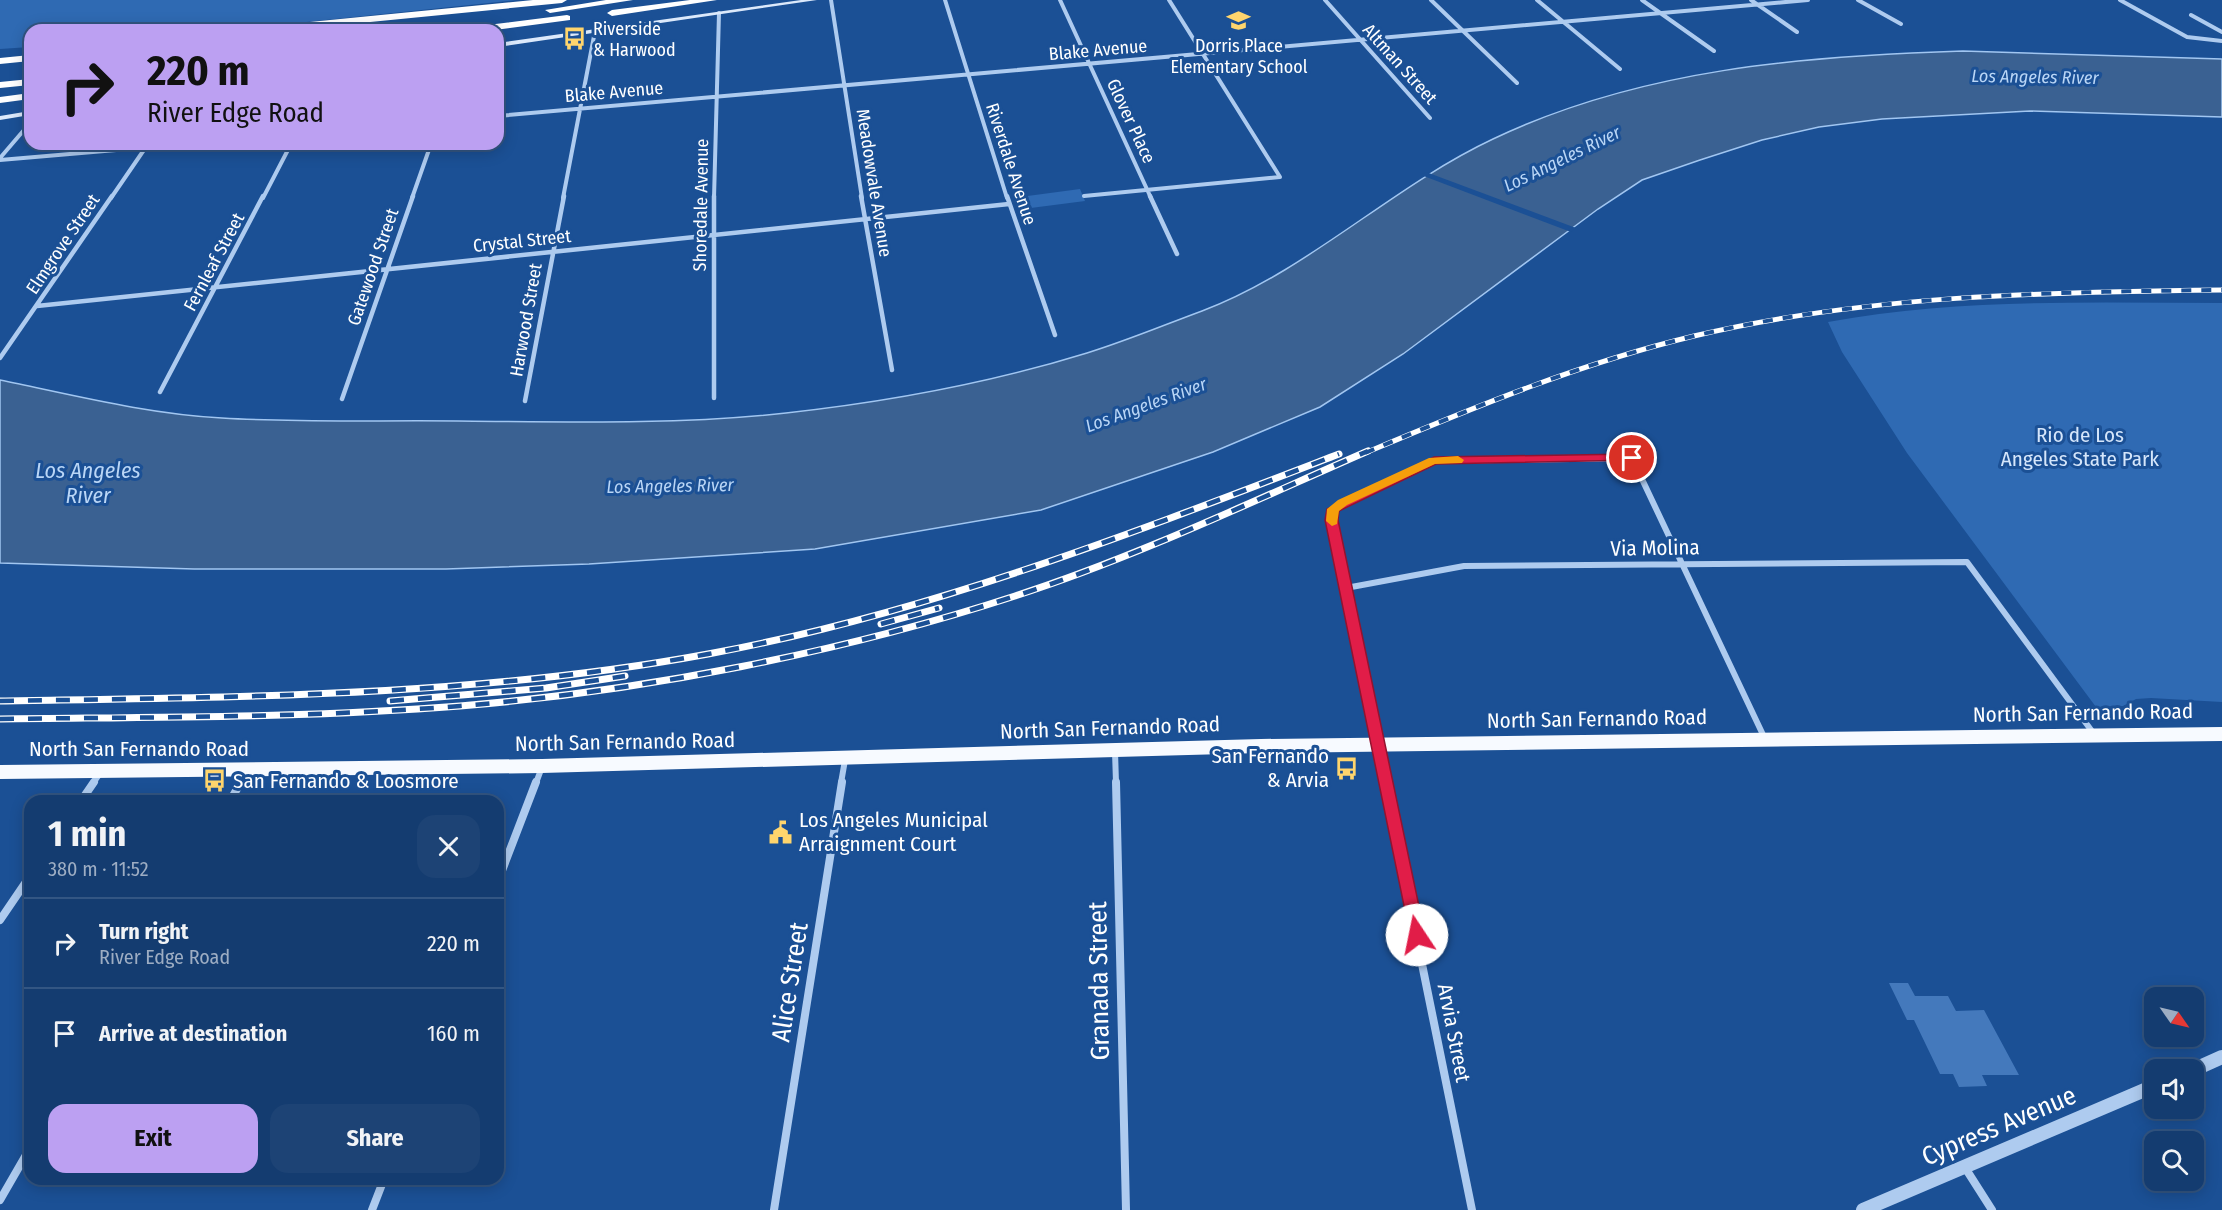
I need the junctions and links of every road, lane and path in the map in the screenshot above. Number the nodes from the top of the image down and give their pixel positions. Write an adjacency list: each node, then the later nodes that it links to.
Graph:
1 (562, 0): 17 (highway)
2 (628, 0): 25 (highway)
3 (712, 0): 26 (highway)
4 (814, 0): 19 (main road)
5 (831, 0): 51 (street, Meadowvale Avenue)
6 (945, 0): 46 (street, Riverdale Avenue)
7 (1060, 0): 43 (street, Glover Place)
8 (1169, 0): 40 (street)
9 (1325, 0): 34 (street, Altman Street)
10 (1431, 0): 30 (street)
11 (1537, 0): 22 (street)
12 (1642, 0): 20 (street)
13 (1751, 0): 18 (street)
14 (1808, 0): 18 (street, Blake Avenue)
15 (1858, 0): 27 (street)
16 (2120, 0): 35 (street)
17 (531, 3): 23 (highway); 24 (highway)
18 (1758, 4): 20 (street, Blake Avenue); 32 (street)
19 (719, 13): 31 (main road); 55 (street, Shoredale Avenue)
20 (1660, 13): 22 (street, Blake Avenue); 38 (street)
21 (2191, 15): 33 (street)
22 (1563, 22): 30 (street, Blake Avenue); 44 (street)
23 (320, 24)
24 (368, 24)
25 (430, 24)
26 (519, 24): 28 (highway); 29 (highway)
27 (1901, 24)
28 (504, 26)
29 (504, 27)
30 (1462, 30): 34 (street, Blake Avenue); 49 (street)
31 (595, 32): 36 (main road); 57 (street, Harwood Street)
32 (1797, 32)
33 (2222, 32)
34 (1360, 39): 40 (street, Blake Avenue); 61 (street, Altman Street)
35 (2222, 40)
36 (504, 44)
37 (24, 51): 39 (highway)
38 (1714, 51)
39 (0, 53)
40 (1203, 54): 43 (street, Blake Avenue); 68 (street)
41 (24, 58): 42 (highway)
42 (0, 60)
43 (1090, 64): 46 (street, Blake Avenue); 68 (street, Glover Place)
44 (1620, 69)
45 (24, 73): 47 (highway)
46 (968, 74): 51 (street, Blake Avenue); 70 (street, Riverdale Avenue)
47 (0, 75)
48 (24, 83): 50 (highway)
49 (1517, 83)
50 (0, 85)
51 (846, 85): 55 (street, Blake Avenue); 71 (street, Meadowvale Avenue)
52 (24, 94): 53 (highway)
53 (0, 95)
54 (24, 95): 56 (highway)
55 (716, 97): 57 (street, Blake Avenue); 72 (street, Shoredale Avenue)
56 (0, 100)
57 (581, 109): 59 (street, Blake Avenue); 73 (street, Harwood Street)
58 (24, 114): 60 (main road)
59 (504, 115)
60 (0, 118)
61 (1430, 118)
62 (24, 130): 67 (street)
63 (101, 150): 67 (street)
64 (143, 150): 77 (street, Elmgrove Street)
65 (288, 150): 76 (street, Fernleaf Street)
66 (429, 150): 75 (street, Gatewood Street)
67 (0, 159)
68 (1148, 190): 69 (street); 74 (street, Glover Place)
69 (1084, 196)
70 (1009, 204): 71 (street, Crystal Street); 78 (street, Riverdale Avenue)
71 (865, 219): 72 (street, Crystal Street); 80 (street, Meadowvale Avenue)
72 (713, 235): 73 (street, Crystal Street); 82 (street, Shoredale Avenue)
73 (552, 251): 75 (street, Crystal Street); 84 (street, Harwood Street)
74 (1177, 254)
75 (386, 268): 76 (street, Crystal Street); 83 (street, Gatewood Street)
76 (217, 287): 77 (street, Crystal Street); 81 (street, Fernleaf Street)
77 (38, 306): 79 (street, Elmgrove Street)
78 (1055, 335)
79 (0, 358)
80 (892, 370)
81 (160, 392)
82 (714, 398)
83 (342, 399)
84 (525, 401)
85 (1681, 564): 86 (street, Via Molina); 86 (street, Arvia Street); 87 (street, Via Molina); 89 (street)
86 (1346, 588): 90 (street, Arvia Street)
87 (2094, 734): 88 (main road, North San Fernando Road); 89 (main road, North San Fernando Road)
88 (2222, 734)
89 (1765, 739): 90 (main road, North San Fernando Road)
90 (1379, 744): 91 (main road, North San Fernando Road); 112 (street, Arvia Street)
91 (1115, 751): 92 (main road, North San Fernando Road); 111 (street, Granada Street)
92 (845, 760): 93 (main road, North San Fernando Road); 110 (street, Alice Street)
93 (542, 766): 95 (main road, North San Fernando Road); 99 (street)
94 (102, 771): 95 (main road, North San Fernando Road); 96 (main road, North San Fernando Road); 97 (street)
95 (247, 771): 98 (street)
96 (0, 772)
97 (85, 795)
98 (233, 795)
99 (504, 865)
100 (24, 885): 101 (street)
101 (0, 920)
102 (2222, 1057): 103 (street)
103 (2204, 1065)
104 (2144, 1090): 106 (street, Cypress Avenue)
105 (24, 1158): 108 (street)
106 (1964, 1165): 113 (street, Cypress Avenue); 114 (street)
107 (382, 1185): 109 (street)
108 (0, 1200)
109 (372, 1210)
110 (774, 1210)
111 (1126, 1210)
112 (1472, 1210)
113 (1863, 1210)
114 (1992, 1210)

